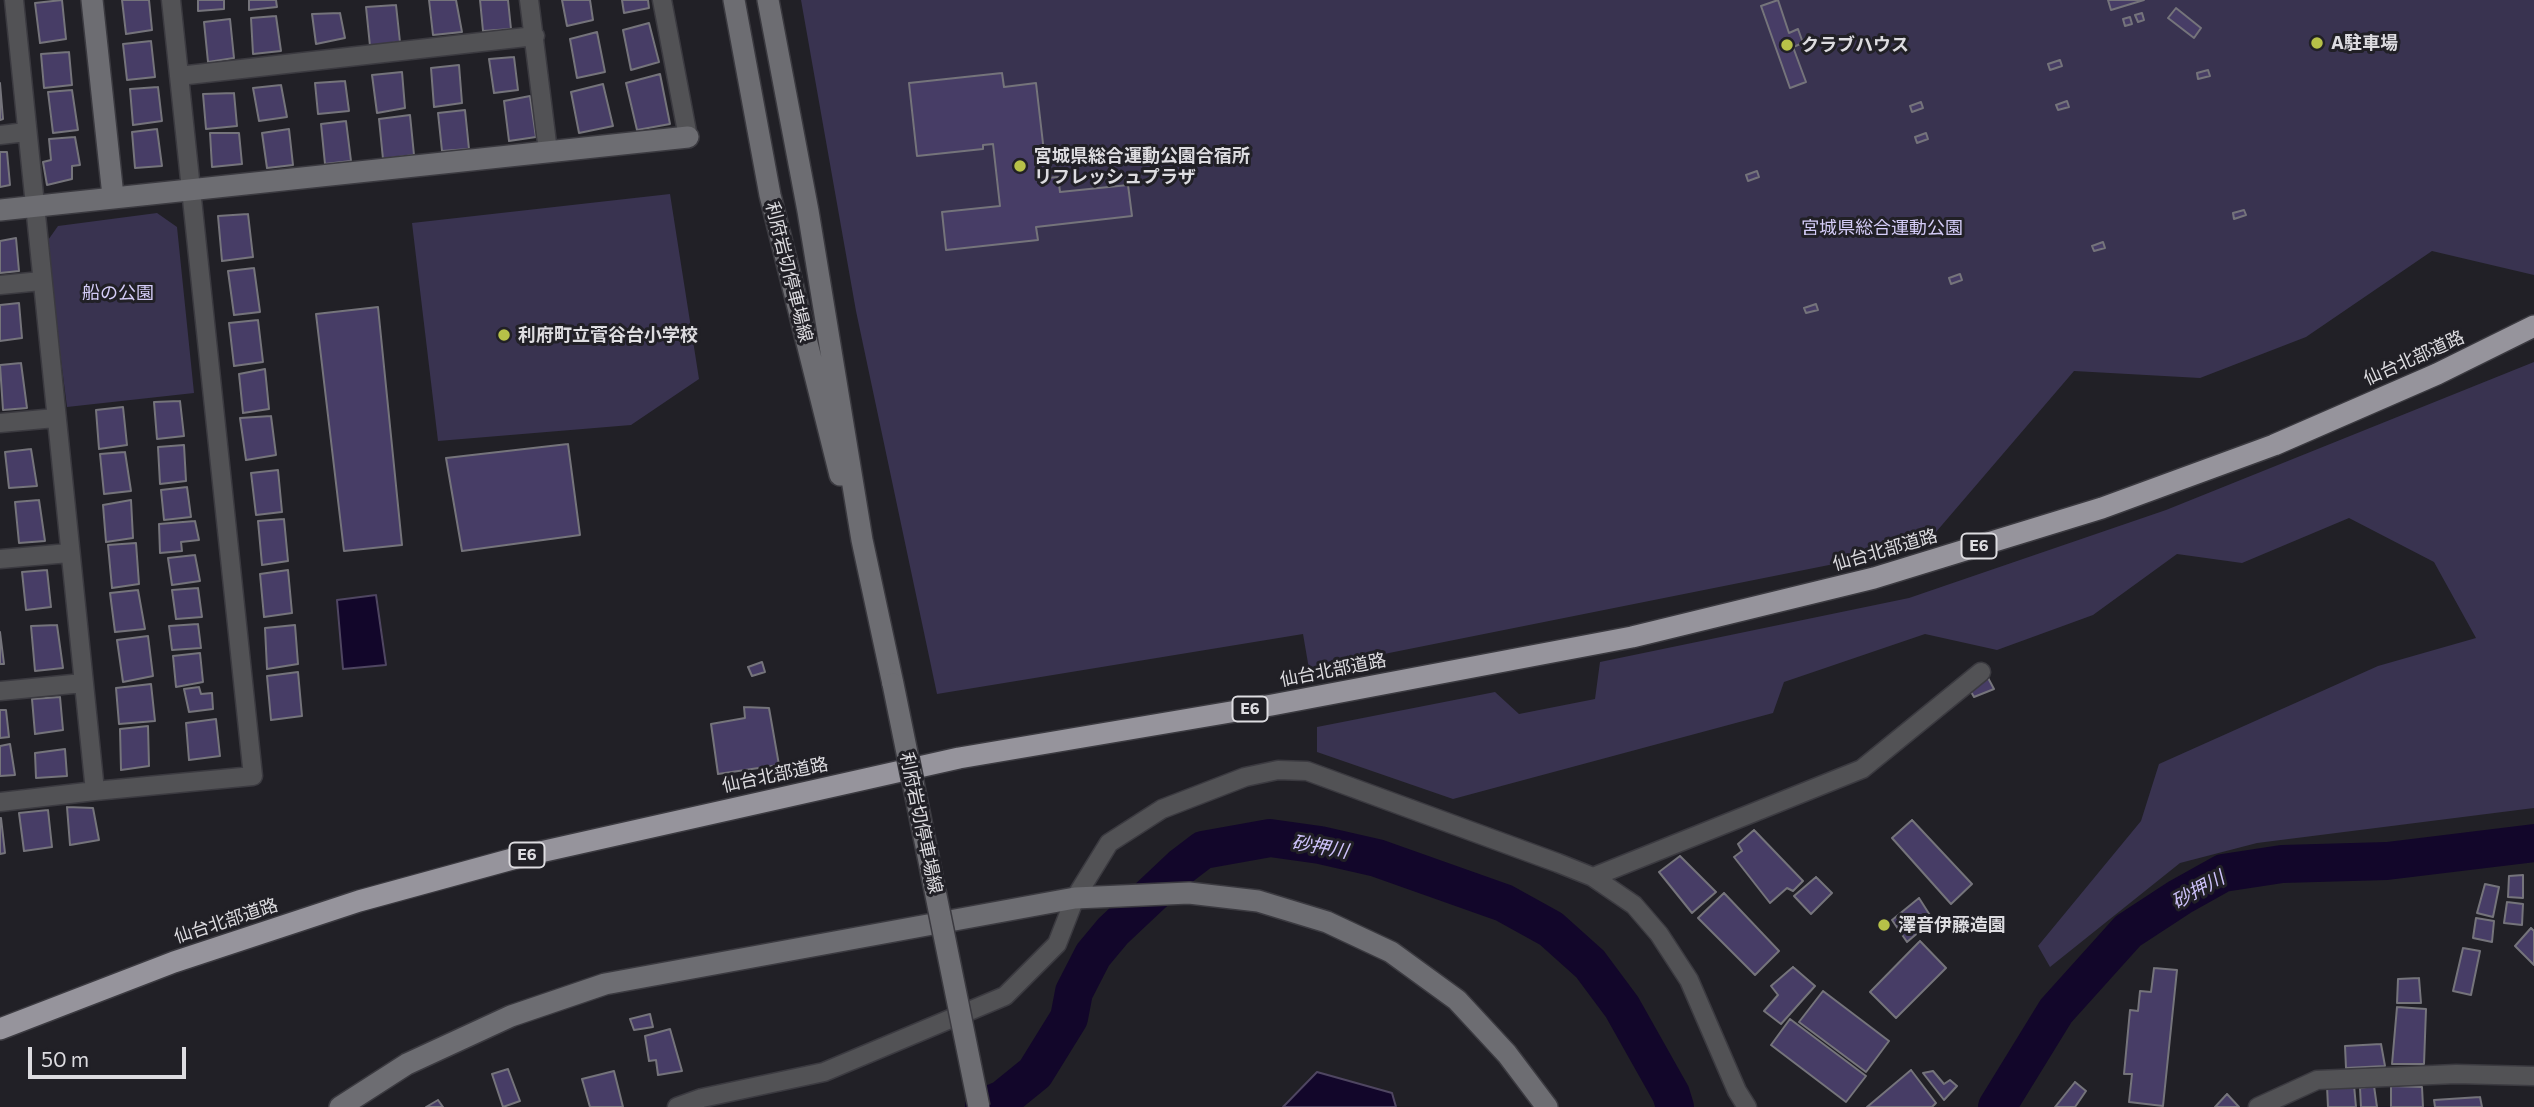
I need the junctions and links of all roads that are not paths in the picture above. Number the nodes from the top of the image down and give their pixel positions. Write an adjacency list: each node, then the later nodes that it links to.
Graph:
1 (92, 0): 15 (street)
2 (171, 0): 9 (street)
3 (529, 0): 8 (street)
4 (662, 0): 12 (street)
5 (734, 0): 23 (street, 利府岩切停車場線)
6 (768, 0): 23 (street, 利府岩切停車場線)
7 (9, 4): 10 (street)
8 (535, 36): 9 (street); 13 (street)
9 (178, 76): 14 (street)
10 (26, 132): 11 (street); 16 (street)
11 (0, 135)
12 (688, 137): 13 (street)
13 (548, 151): 14 (street)
14 (190, 188): 15 (street); 29 (street)
15 (113, 196): 16 (street)
16 (33, 206): 17 (street); 18 (street)
17 (0, 210)
18 (41, 281): 19 (street); 21 (street)
19 (0, 285)
20 (2534, 326): 33 (highway, 仙台北部道路 / E6)
21 (55, 418): 22 (street); 24 (street)
22 (0, 423)
23 (862, 540): 38 (street, 利府岩切停車場線, bridge)
24 (69, 552): 25 (street); 27 (street)
25 (0, 559)
26 (1981, 672): 31 (street)
27 (83, 683): 28 (street); 29 (street)
28 (0, 691)
29 (95, 791): 30 (street)
30 (0, 802)
31 (1593, 877): 32 (street); 40 (street)
32 (1075, 898): 35 (street); 36 (street); 39 (street)
33 (0, 1029)
34 (2534, 1076): 41 (street)
35 (704, 1103): 37 (street)
36 (340, 1107)
37 (677, 1107)
38 (979, 1107)
39 (1548, 1107)
40 (1747, 1107)
41 (2258, 1107)

